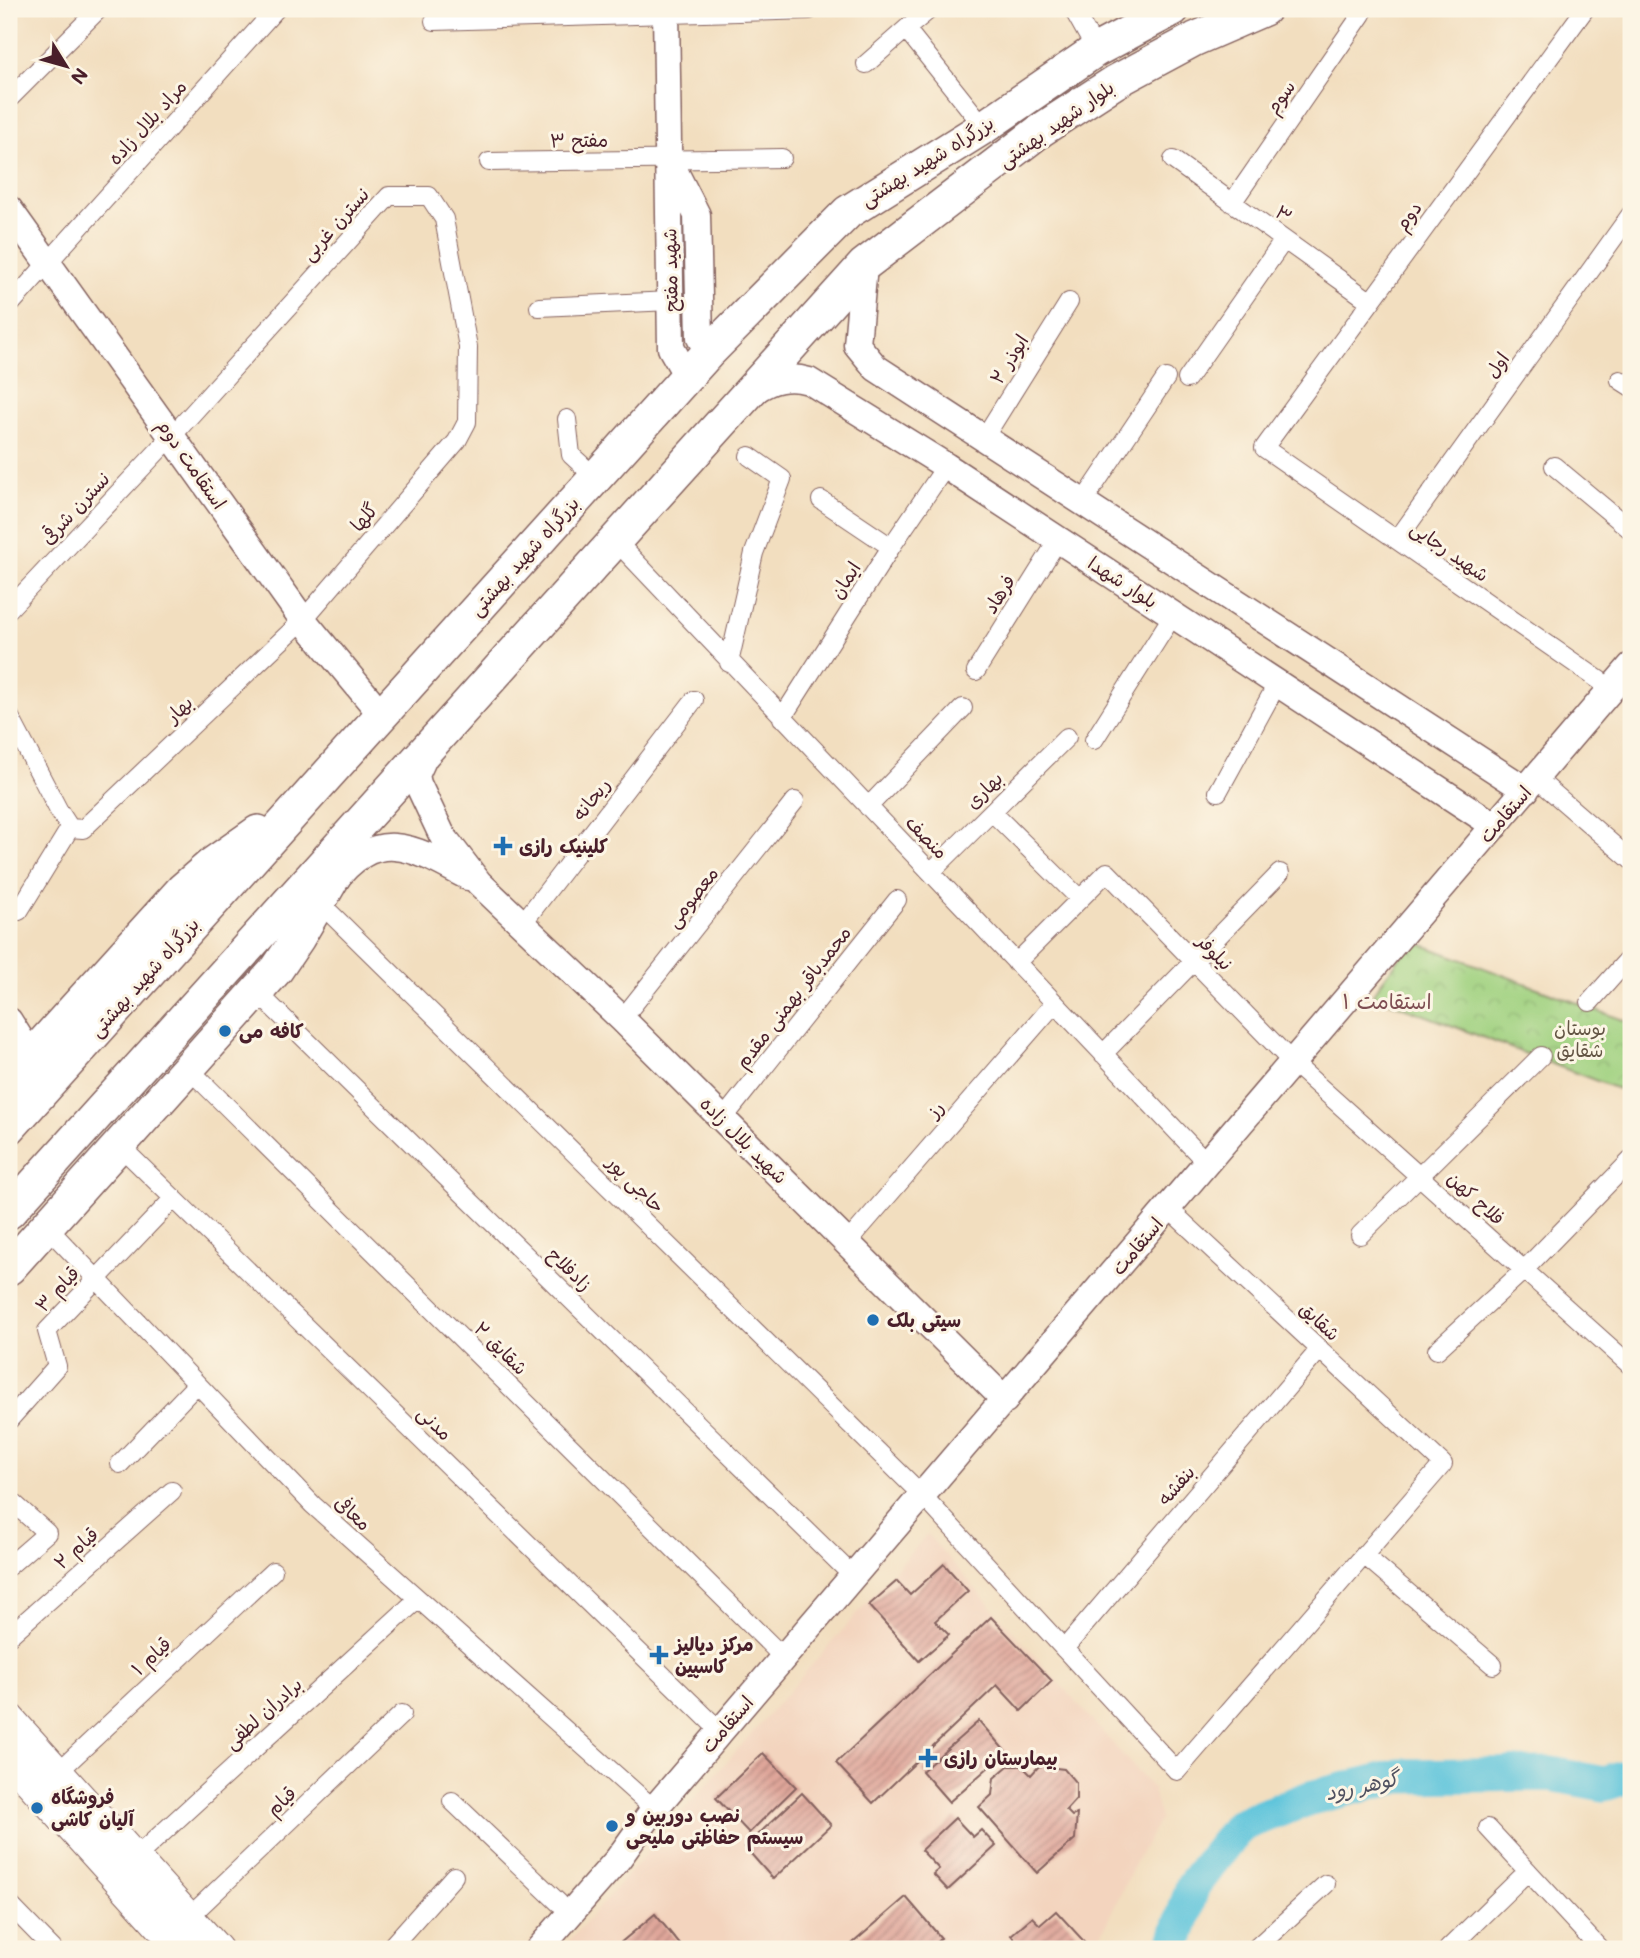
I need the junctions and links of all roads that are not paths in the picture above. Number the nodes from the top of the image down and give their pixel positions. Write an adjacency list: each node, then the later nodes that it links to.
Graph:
1 (99, 9): 15 (street)
2 (276, 9): 25 (street, مراد بلال زاده)
3 (930, 9): 12 (street)
4 (1073, 9): 13 (street)
5 (1172, 9): 13 (highway, بلوار شهید بهشتی)
6 (1264, 9): 26 (highway, بلوار شهید بهشتی)
7 (1586, 9): 29 (street, دوم)
8 (810, 10): 9 (street)
9 (666, 11): 11 (street); 18 (main road, شهید مفتح)
10 (1362, 14): 21 (street, سوم)
11 (434, 21)
12 (906, 29): 14 (street); 16 (street)
13 (1096, 50): 16 (highway, بزرگراه شهید بهشتی)
14 (866, 64)
15 (9, 99)
16 (984, 127): 32 (highway, بزرگراه شهید بهشتی)
17 (782, 158): 18 (street, مفتح ۳)
18 (668, 159): 20 (street, مفتح ۳); 27 (main road, شهید مفتح); 32 (main road, شهید مفتح)
19 (1173, 160): 21 (street, ۳)
20 (489, 163)
21 (1232, 203): 24 (street, ۳)
22 (9, 209): 25 (main road, استقامت دوم)
23 (1631, 214): 50 (street, اول)
24 (1284, 240): 29 (street, ۳); 34 (street)
25 (49, 263): 30 (street, مراد بلال زاده); 37 (main road, استقامت دوم)
26 (864, 265): 35 (highway); 38 (main road)
27 (671, 301): 31 (street); 32 (main road, شهید مفتح)
28 (1069, 302): 38 (street, ابوذر ۲)
29 (1371, 302): 40 (street, دوم)
30 (9, 306)
31 (539, 307)
32 (698, 364): 44 (highway, بزرگراه شهید بهشتی)
33 (1166, 378): 46 (street)
34 (1187, 379)
35 (744, 398): 42 (main road, بلوار شهدا); 48 (highway)
36 (567, 419): 44 (street)
37 (172, 436): 39 (street, نسترن غربی); 52 (street, نسترن شرقی); 54 (main road, استقامت دوم)
38 (984, 438): 46 (main road)
39 (457, 441): 54 (street, گلها)
40 (1264, 448): 50 (street, شهید رجایی)
41 (749, 456): 55 (street)
42 (946, 466): 49 (main road, بلوار شهدا); 51 (street, ایمان)
43 (1554, 466): 47 (street)
44 (596, 478): 63 (highway, بزرگراه شهید بهشتی)
45 (821, 500): 51 (street)
46 (1083, 502): 68 (main road)
47 (1631, 530)
48 (615, 540): 55 (street, منصف); 67 (highway)
49 (1058, 540): 53 (main road, بلوار شهدا); 57 (street, فرهاد)
50 (1397, 540): 59 (street, شهید رجایی)
51 (891, 547): 64 (street, ایمان)
52 (9, 609)
53 (1173, 615): 58 (main road, بلوار شهدا); 66 (street)
54 (303, 620): 63 (main road, استقامت دوم); 76 (street, بهار)
55 (729, 663): 64 (street, منصف)
56 (1631, 666): 59 (main road, استقامت)
57 (976, 671)
58 (1277, 684): 69 (street); 75 (main road, بلوار شهدا)
59 (1612, 688): 68 (main road, استقامت)
60 (694, 700): 85 (street, ریحانه)
61 (963, 708): 73 (street)
62 (9, 715): 76 (street)
63 (382, 715): 70 (highway, بزرگراه شهید بهشتی)
64 (782, 718): 73 (street, منصف)
65 (1067, 737): 74 (street, بهاری)
66 (1094, 740)
67 (429, 747): 72 (highway); 80 (main road, شهید بلال زاده)
68 (1531, 784): 75 (main road, استقامت); 77 (street)
69 (1218, 792)
70 (308, 796): 95 (highway); 101 (highway, بزرگراه شهید بهشتی)
71 (795, 801): 92 (street, معصومی)
72 (374, 807): 83 (highway); 108 (highway)
73 (868, 807): 78 (street, منصف)
74 (992, 812): 78 (street, بهاری); 81 (street)
75 (1495, 826): 97 (main road, استقامت)
76 (76, 828): 84 (street, بهار)
77 (1631, 860)
78 (931, 872): 88 (street, منصف)
79 (1280, 873): 87 (street)
80 (479, 883): 83 (main road, شهید بلال زاده); 85 (main road, شهید بلال زاده)
81 (1080, 899): 87 (street, نیلوفر); 88 (street)
82 (897, 900): 100 (street, محمدباقر بهمنی مقدم)
83 (319, 902): 89 (highway); 123 (street, حاجی پور)
84 (19, 911)
85 (522, 924): 92 (main road, شهید بلال زاده)
86 (1631, 956): 90 (street)
87 (1195, 962): 94 (street); 97 (street, نیلوفر)
88 (1016, 963): 91 (street, منصف)
89 (257, 992): 98 (highway); 128 (street, زادفلاح)
90 (1590, 1002)
91 (1054, 1004): 94 (street, منصف); 111 (street, رز)
92 (622, 1019): 100 (main road, شهید بلال زاده)
93 (9, 1021): 95 (main road)
94 (1103, 1054): 104 (street, منصف)
95 (31, 1056): 99 (highway)
96 (1541, 1056): 105 (street)
97 (1293, 1063): 104 (main road, استقامت); 105 (street, فلاح کهن)
98 (188, 1068): 102 (highway); 132 (street, شقایق ۲)
99 (9, 1080)
100 (723, 1119): 111 (main road, شهید بلال زاده)
101 (9, 1128)
102 (119, 1145): 106 (street, مدنی); 109 (highway)
103 (1631, 1160): 113 (street)
104 (1207, 1163): 107 (main road, استقامت)
105 (1418, 1175): 110 (street); 113 (street, فلاح کهن)
106 (174, 1198): 114 (street, قیام ۳); 136 (street, مدنی)
107 (1169, 1209): 115 (street, شقایق); 119 (main road, استقامت)
108 (9, 1212)
109 (46, 1226): 112 (highway); 114 (street, معافی)
110 (1360, 1235)
111 (847, 1242): 119 (main road, شهید بلال زاده)
112 (9, 1268)
113 (1524, 1270): 116 (street); 117 (street, فلاح کهن)
114 (96, 1279): 118 (street, معافی); 120 (street, قیام ۳)
115 (1320, 1349): 125 (street, شقایق); 131 (street, بنفشه)
116 (1437, 1350)
117 (1630, 1366)
118 (197, 1384): 121 (street); 129 (street, معافی)
119 (1005, 1400): 123 (main road, استقامت)
120 (12, 1411)
121 (120, 1464)
122 (172, 1491): 130 (street, قیام ۲)
123 (923, 1496): 128 (main road, استقامت); 131 (street)
124 (9, 1499): 126 (street)
125 (1364, 1555): 131 (street); 133 (street)
126 (9, 1566)
127 (273, 1571): 138 (street, قیام ۱)
128 (854, 1577): 132 (main road, استقامت)
129 (418, 1599): 140 (street, معافی); 142 (street, برادران لطفی)
130 (9, 1636)
131 (1064, 1649)
132 (784, 1658): 136 (main road, استقامت)
133 (1493, 1665)
134 (402, 1714): 148 (street, قیام)
135 (9, 1718): 138 (main road)
136 (721, 1732): 140 (main road, استقامت)
137 (9, 1759): 150 (main road)
138 (58, 1772): 142 (main road)
139 (452, 1801): 146 (street)
140 (648, 1817): 146 (main road, استقامت); 154 (main road, استقامت)
141 (1488, 1828): 143 (street)
142 (135, 1858): 148 (main road)
143 (1528, 1871): 156 (street); 157 (street)
144 (454, 1876): 152 (street)
145 (1325, 1884): 155 (street)
146 (559, 1903): 153 (main road, استقامت)
147 (9, 1904): 149 (street)
148 (188, 1918): 151 (main road)
149 (53, 1949)
150 (181, 1949)
151 (217, 1949)
152 (389, 1949)
153 (518, 1949)
154 (539, 1949)
155 (1255, 1949)
156 (1448, 1949)
157 (1600, 1949)

